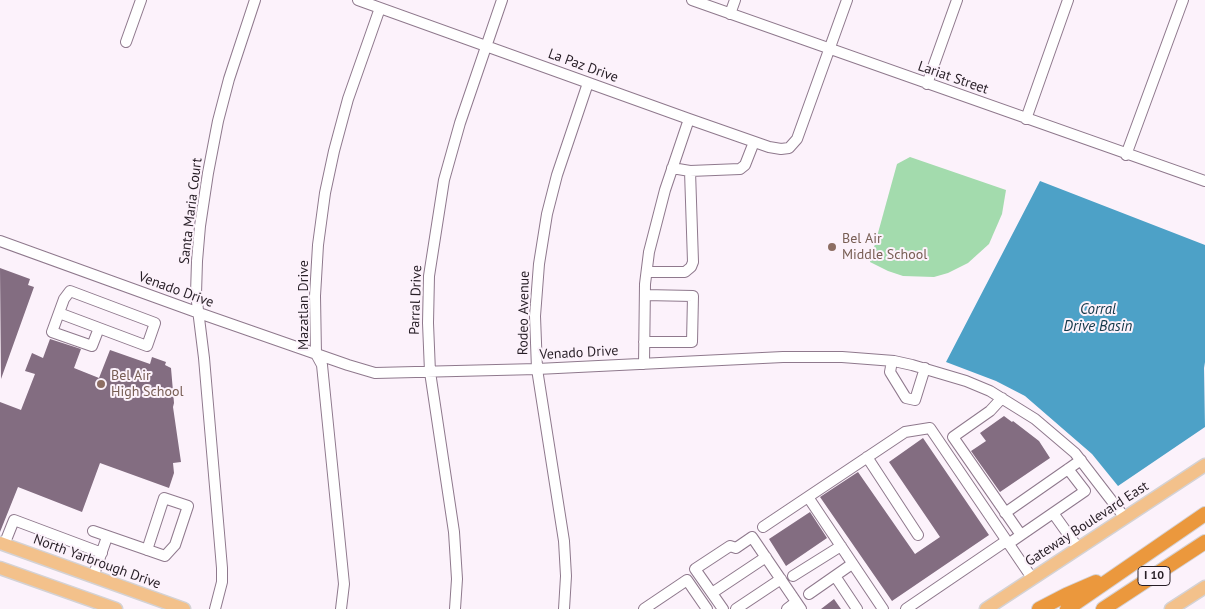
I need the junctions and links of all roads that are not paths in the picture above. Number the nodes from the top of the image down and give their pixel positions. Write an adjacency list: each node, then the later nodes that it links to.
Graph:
1 (141, 0): 13 (street)
2 (255, 0): 29 (street, Santa Maria Court)
3 (358, 0): 11 (street, La Paz Drive)
4 (502, 0): 14 (street, Parral Drive)
5 (692, 0): 12 (street, Lariat Street)
6 (735, 0): 12 (street)
7 (847, 0): 15 (street)
8 (958, 0): 17 (street)
9 (1068, 0): 19 (street)
10 (1183, 0): 21 (street)
11 (380, 8): 14 (street, La Paz Drive); 32 (street, Mazatlan Drive)
12 (730, 14): 15 (street, Lariat Street)
13 (126, 42)
14 (485, 46): 16 (street, La Paz Drive); 37 (street, Parral Drive)
15 (829, 50): 17 (street, Lariat Street); 20 (street, La Paz Drive)
16 (588, 83): 18 (street, La Paz Drive); 35 (street, Rodeo Avenue)
17 (927, 84): 19 (street, Lariat Street)
18 (689, 119): 20 (street, La Paz Drive); 22 (street)
19 (1026, 119): 21 (street, Lariat Street)
20 (754, 142): 23 (street)
21 (1126, 155): 24 (street, Lariat Street)
22 (672, 168): 23 (street); 26 (street)
23 (690, 171): 26 (street)
24 (1205, 182)
25 (0, 241): 29 (street, Venado Drive)
26 (647, 272): 27 (street)
27 (645, 295): 31 (street); 31 (street)
28 (59, 313): 30 (street); 30 (street); 30 (street)
29 (198, 313): 32 (street, Venado Drive); 76 (street, Santa Maria Court)
30 (99, 328)
31 (644, 342): 34 (street)
32 (316, 354): 37 (street, Venado Drive); 77 (street, Mazatlan Drive)
33 (892, 361): 34 (street, Venado Drive); 36 (street, Venado Drive); 36 (street)
34 (644, 364): 35 (street, Venado Drive)
35 (537, 368): 37 (street, Venado Drive); 79 (street, Rodeo Avenue)
36 (925, 368): 38 (street, Venado Drive)
37 (430, 372): 78 (street, Parral Drive)
38 (1002, 398): 40 (street, Venado Drive); 44 (street)
39 (867, 457): 43 (street); 50 (street); 53 (street)
40 (1081, 460): 42 (street); 47 (street, Venado Drive)
41 (1205, 465): 47 (main road, Gateway Boulevard East)
42 (1068, 469): 44 (street); 45 (street)
43 (808, 497): 48 (street); 56 (street)
44 (1005, 513): 51 (street)
45 (1053, 513): 51 (street); 57 (street)
46 (1205, 514): 63 (highway, I 10)
47 (1125, 518): 57 (main road, Gateway Boulevard East)
48 (763, 527)
49 (93, 531): 52 (street)
50 (918, 535)
51 (1021, 535): 53 (street)
52 (108, 537): 58 (street); 59 (street)
53 (1007, 542): 67 (street); 87 (street)
54 (1205, 542): 91 (highway, I 10)
55 (2, 544): 59 (street); 66 (main road, North Yarbrough Drive)
56 (840, 546): 61 (street); 64 (street)
57 (1078, 548): 67 (main road, Gateway Boulevard East)
58 (147, 550): 58 (street)
59 (102, 553): 66 (street)
60 (766, 557): 68 (street); 70 (street); 70 (street)
61 (852, 564): 65 (street); 86 (street)
62 (0, 568): 72 (main road)
63 (1127, 569): 89 (highway); 90 (highway, I 10)
64 (793, 576)
65 (835, 576): 71 (street); 85 (street)
66 (93, 577): 72 (main road); 75 (main road, North Yarbrough Drive)
67 (1032, 578): 88 (main road, Gateway Boulevard East)
68 (781, 579): 73 (street); 83 (street)
69 (1205, 587): 92 (main road)
70 (712, 593): 82 (street)
71 (809, 594)
72 (84, 598): 74 (main road)
73 (799, 606): 84 (street)
74 (116, 609)
75 (184, 609)
76 (215, 609)
77 (341, 609)
78 (455, 609)
79 (564, 609)
80 (644, 609): 81 (street)
81 (707, 609)
82 (723, 609)
83 (736, 609)
84 (786, 609)
85 (857, 609)
86 (883, 609)
87 (906, 609)
88 (986, 609)
89 (1039, 609)
90 (1067, 609)
91 (1103, 609)
92 (1172, 609)

